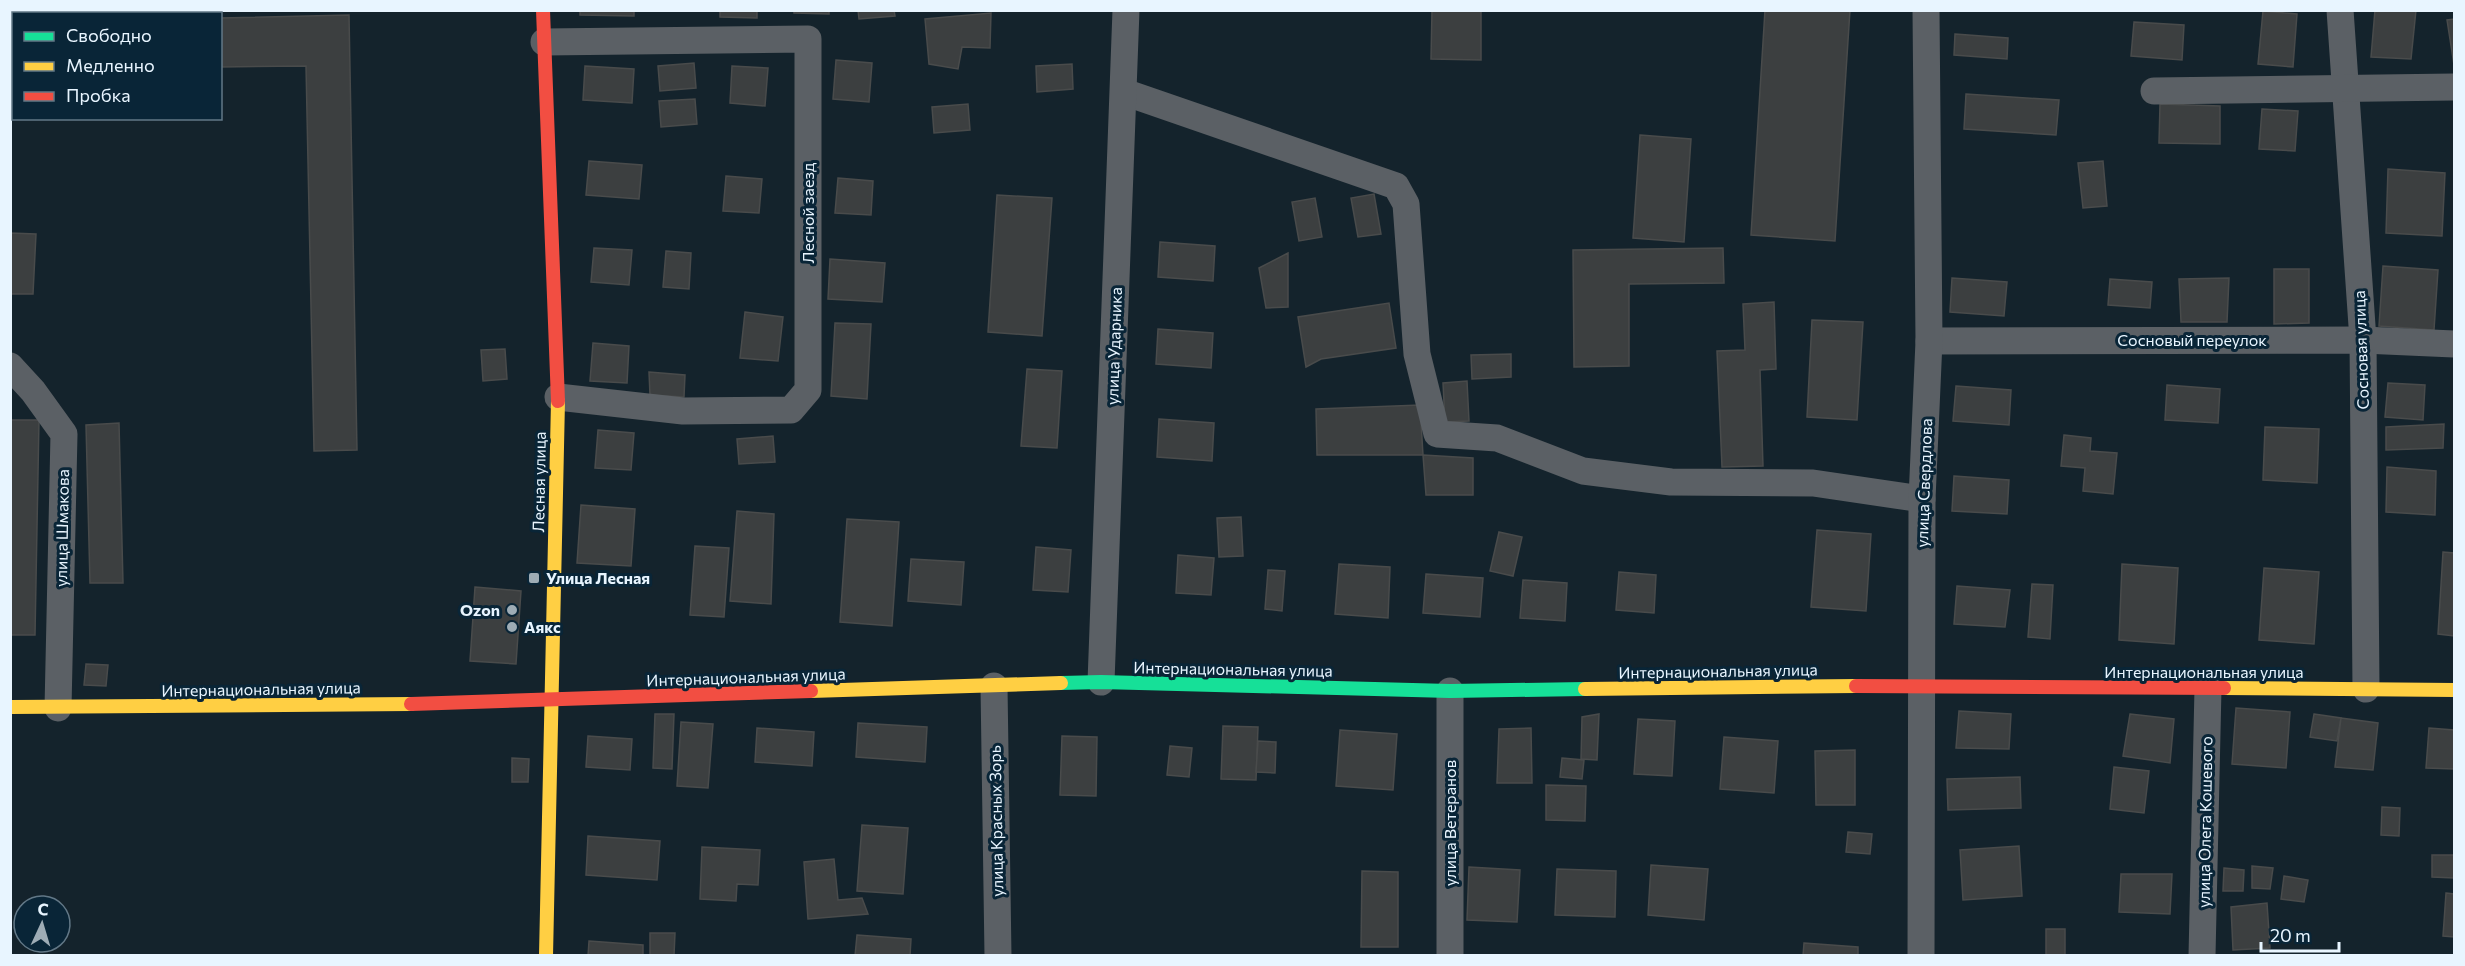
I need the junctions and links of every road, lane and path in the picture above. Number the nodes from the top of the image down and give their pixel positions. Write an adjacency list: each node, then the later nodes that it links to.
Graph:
1 (543, 10): 5 (street, Лесная улица)
2 (1126, 10): 9 (street, улица Ударника)
3 (1926, 10): 11 (street, улица Свердлова)
4 (2340, 10): 6 (street, Сосновая улица)
5 (544, 42): 14 (street, Лесная улица); 14 (street, Лесной заезд)
6 (2344, 87): 7 (street); 8 (street); 10 (street, Сосновая улица)
7 (2454, 87)
8 (2154, 91)
9 (1124, 93): 15 (street); 16 (street, улица Ударника)
10 (2363, 340): 11 (street, Сосновый переулок); 12 (street, Сосновый переулок); 20 (street, Сосновая улица)
11 (1929, 341): 15 (street, улица Свердлова)
12 (2454, 344)
13 (10, 366): 25 (street, улица Шмакова)
14 (558, 397): 23 (street, Лесная улица)
15 (1922, 499): 18 (street, улица Свердлова)
16 (1101, 682): 17 (street, Интернациональная улица); 22 (street, Интернациональная улица)
17 (994, 686): 23 (street, Интернациональная улица); 27 (street, улица Красных Зорь)
18 (1920, 686): 19 (street, Интернациональная улица); 22 (street, Интернациональная улица); 29 (street, улица Свердлова)
19 (2208, 688): 20 (street, Интернациональная улица); 30 (street, улица Олега Кошевого)
20 (2366, 689): 21 (street, Интернациональная улица)
21 (2454, 690)
22 (1450, 691): 28 (street, улица Ветеранов)
23 (550, 700): 25 (street, Интернациональная улица); 26 (street, Лесная улица)
24 (10, 707): 25 (street, Интернациональная улица)
25 (58, 708)
26 (546, 956)
27 (998, 956)
28 (1450, 956)
29 (1921, 956)
30 (2202, 956)

